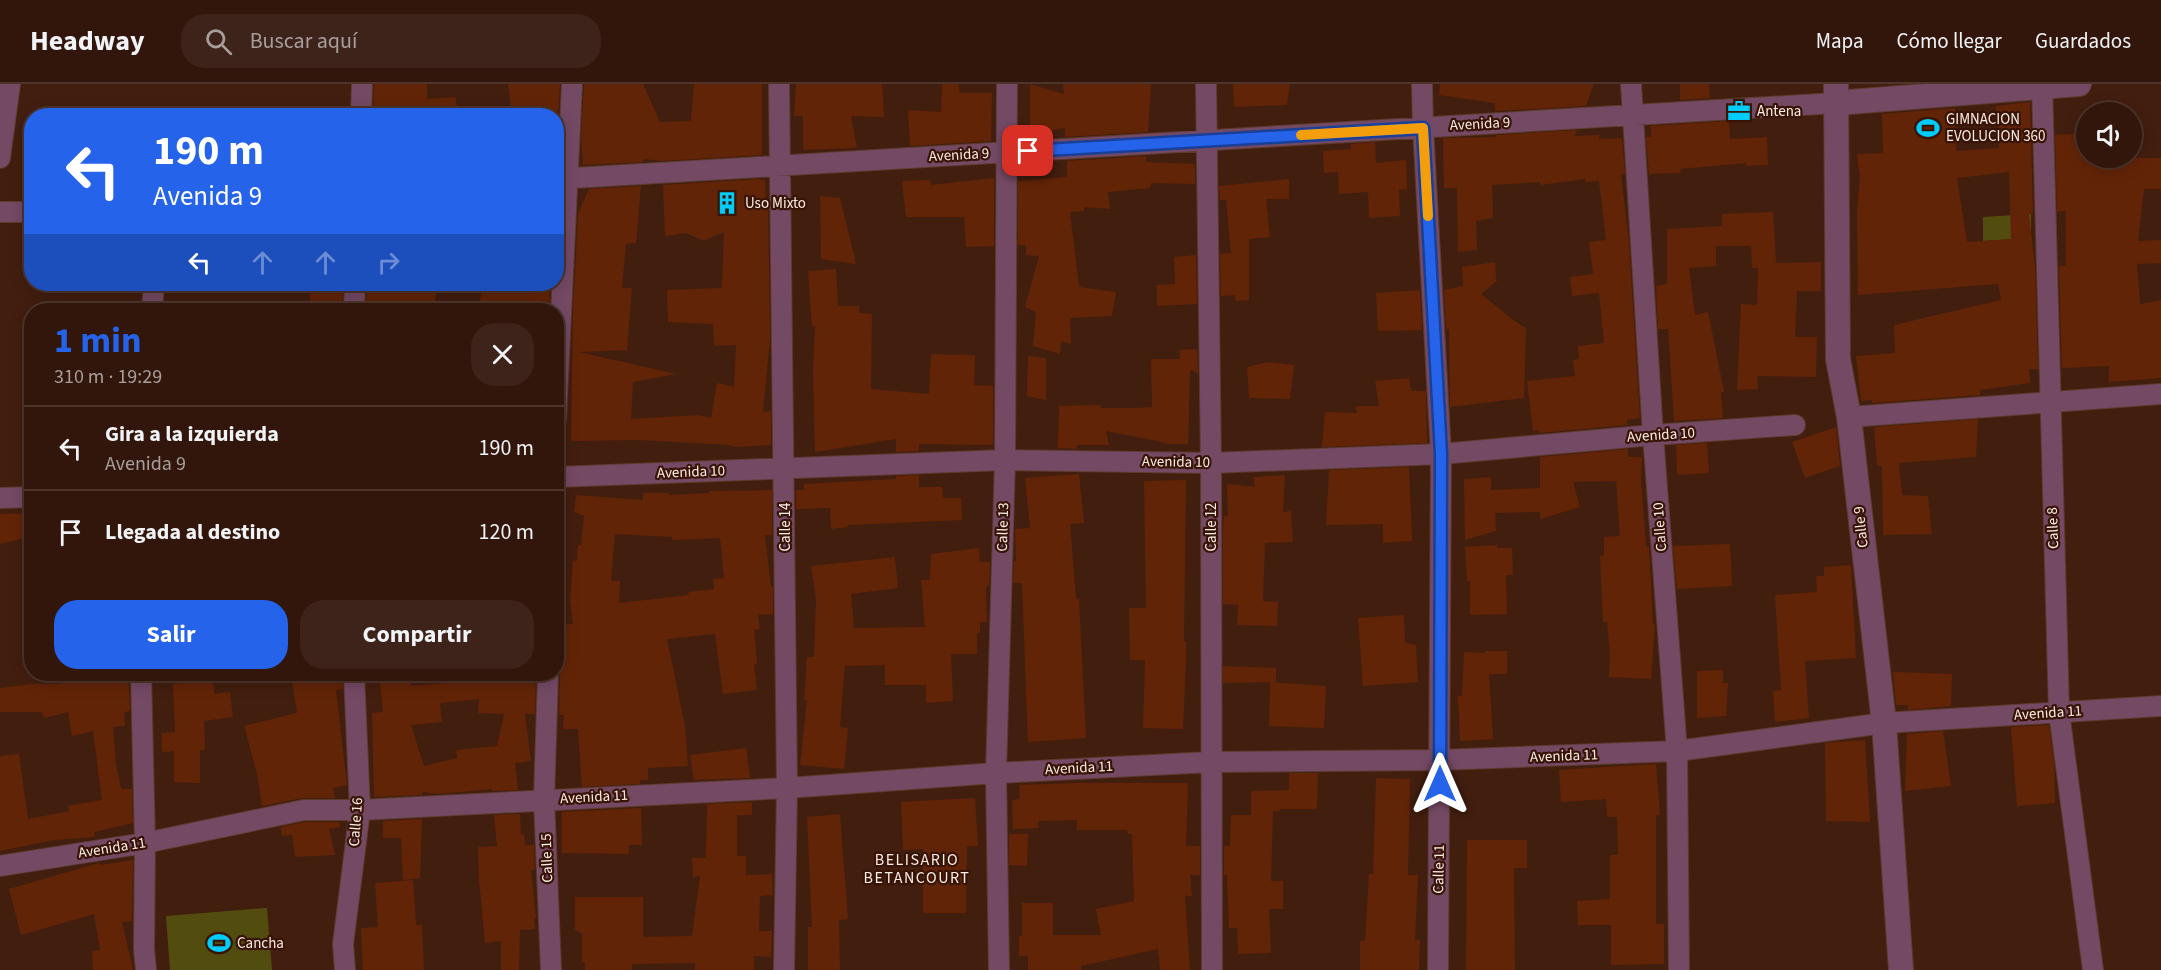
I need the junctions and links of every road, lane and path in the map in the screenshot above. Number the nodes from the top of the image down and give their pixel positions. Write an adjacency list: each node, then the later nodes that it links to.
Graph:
1 (10, 84): 17 (street)
2 (362, 84): 12 (street)
3 (572, 84): 18 (street)
4 (779, 84): 19 (street, Calle 14)
5 (1007, 84): 16 (street, Calle 13)
6 (1206, 84): 15 (street, Calle 12)
7 (1422, 84): 14 (street, Calle 11)
8 (1631, 84): 13 (street, Calle 10)
9 (2079, 84): 10 (street, Avenida 9)
10 (2042, 85): 11 (street, Avenida 9); 24 (street, Calle 8)
11 (1836, 94): 13 (street, Avenida 9); 25 (street, Calle 9)
12 (361, 108)
13 (1631, 115): 14 (street, Avenida 9); 27 (street, Calle 10)
14 (1423, 128): 15 (street, Avenida 9); 28 (street, Calle 11)
15 (1207, 140): 16 (street, Avenida 9); 30 (street, Calle 12)
16 (1006, 152): 19 (street, Avenida 9); 29 (street, Calle 13)
17 (0, 158)
18 (564, 159)
19 (779, 165): 20 (street, Avenida 9); 31 (street, Calle 14)
20 (564, 178)
21 (0, 212): 22 (street)
22 (24, 212)
23 (2161, 394): 24 (street)
24 (2049, 402): 25 (street); 39 (street, Calle 8)
25 (1849, 417): 40 (street, Calle 9)
26 (1795, 425): 27 (street, Avenida 10)
27 (1653, 435): 28 (street, Avenida 10); 41 (street, Calle 10)
28 (1441, 454): 30 (street, Avenida 10); 42 (street, Calle 11)
29 (1005, 460): 30 (street, Avenida 10); 31 (street, Avenida 10); 44 (street, Calle 13)
30 (1211, 463): 43 (street, Calle 12)
31 (785, 468): 32 (street, Avenida 10); 45 (street, Calle 14)
32 (564, 477)
33 (24, 497): 34 (street)
34 (0, 498)
35 (141, 681): 48 (street)
36 (354, 681): 47 (street, Calle 16)
37 (548, 681): 46 (street, Calle 15)
38 (2161, 706): 39 (street, Avenida 11)
39 (2059, 712): 40 (street, Avenida 11); 59 (street, Calle 8)
40 (1884, 723): 41 (street, Avenida 11); 58 (street, Calle 9)
41 (1677, 751): 42 (street, Avenida 11); 57 (street, Calle 10)
42 (1440, 760): 43 (street, Avenida 11); 56 (street, Calle 11)
43 (1211, 762): 44 (street, Avenida 11); 55 (street, Calle 12)
44 (996, 772): 45 (street, Avenida 11); 54 (street, Calle 13)
45 (787, 788): 46 (street, Avenida 11); 53 (street, Calle 14)
46 (544, 799): 47 (street, Avenida 11); 52 (street, Calle 15)
47 (360, 810): 48 (street, Avenida 11); 51 (street, Calle 16)
48 (145, 843): 49 (street, Avenida 11); 50 (street)
49 (0, 866)
50 (146, 970)
51 (345, 970)
52 (551, 970)
53 (784, 970)
54 (999, 970)
55 (1212, 970)
56 (1438, 970)
57 (1679, 970)
58 (1901, 970)
59 (2093, 970)

